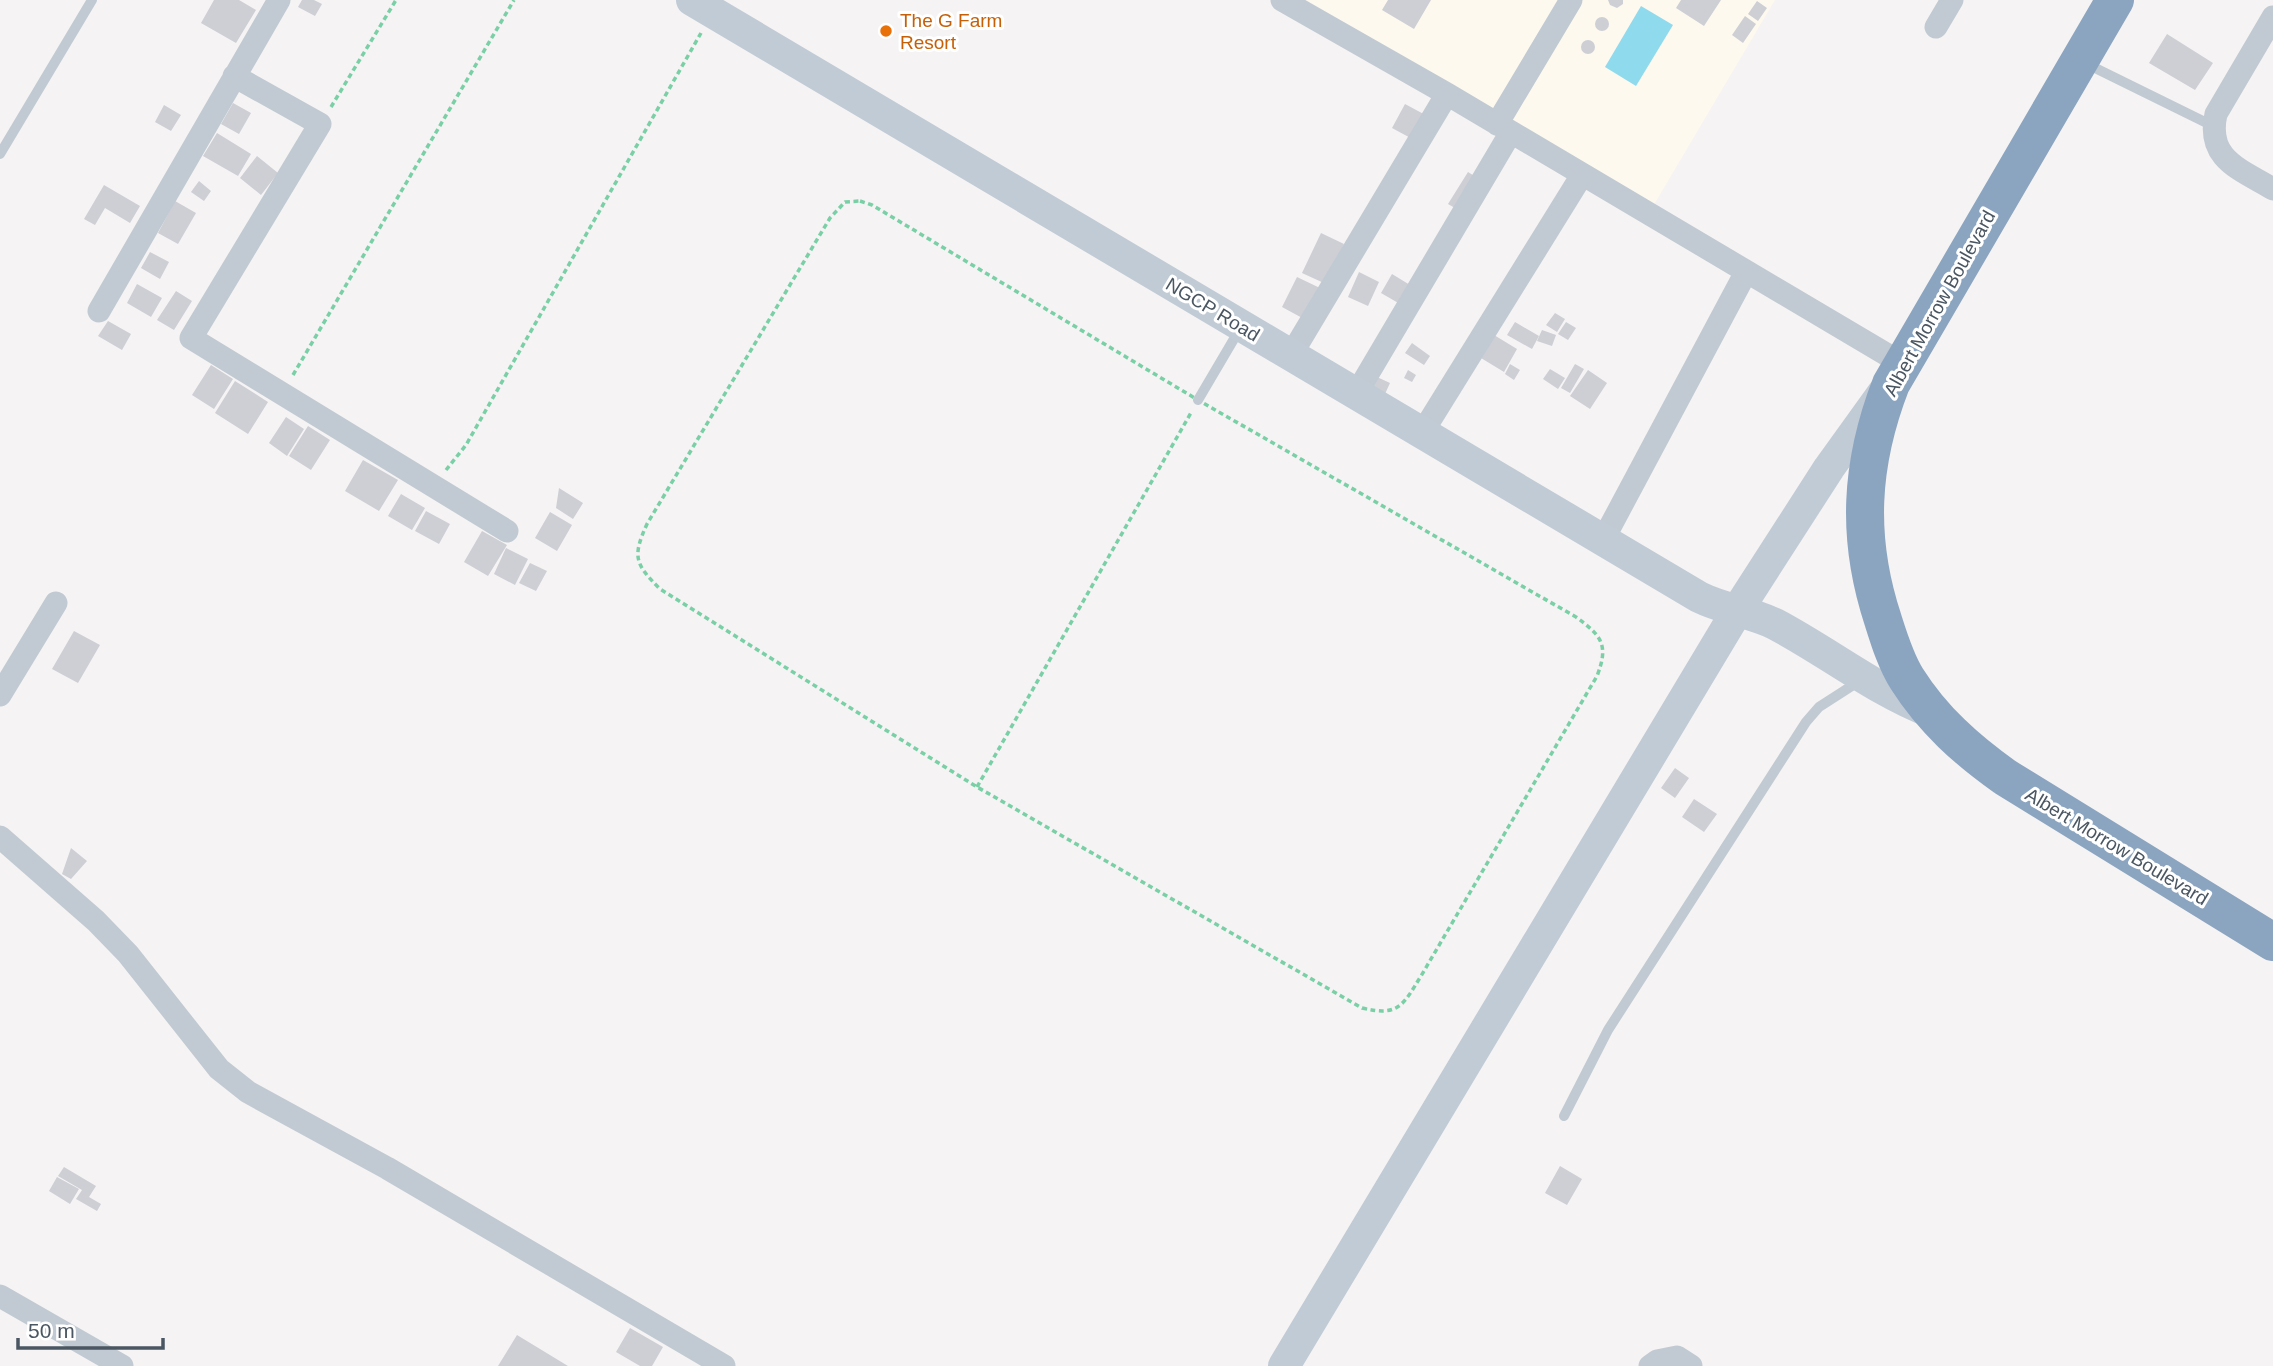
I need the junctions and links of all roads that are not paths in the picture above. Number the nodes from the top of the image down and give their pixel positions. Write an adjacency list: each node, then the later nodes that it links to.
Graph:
1 (92, 0): 15 (lane)
2 (279, 0): 11 (street)
3 (1282, 0): 12 (street)
4 (1571, 0): 14 (street)
5 (1952, 0): 9 (street)
6 (2115, 0): 10 (highway, Albert Morrow Boulevard)
7 (702, 6): 20 (main road, NGCP Road)
8 (2273, 17): 13 (street)
9 (1936, 27)
10 (2079, 60): 13 (lane); 22 (highway, Albert Morrow Boulevard)
11 (234, 76): 19 (street); 26 (street)
12 (1447, 94): 14 (street); 21 (street)
13 (2213, 127): 17 (street)
14 (1504, 128): 16 (street); 23 (street)
15 (0, 154)
16 (1582, 175): 18 (street); 25 (street)
17 (2273, 189)
18 (1746, 272): 22 (street); 27 (street)
19 (99, 311)
20 (1241, 326): 21 (main road, NGCP Road); 24 (lane)
21 (1291, 355): 23 (main road, NGCP Road)
22 (1896, 373): 29 (main road); 32 (highway, Albert Morrow Boulevard)
23 (1356, 394): 25 (main road, NGCP Road)
24 (1198, 400)
25 (1422, 433): 27 (main road, NGCP Road)
26 (507, 531)
27 (1603, 540): 29 (main road, NGCP Road)
28 (56, 603): 31 (street)
29 (1737, 611): 30 (main road, NGCP Road); 39 (main road)
30 (1864, 679): 32 (main road, NGCP Road); 35 (lane)
31 (0, 695)
32 (1931, 712): 34 (highway, Albert Morrow Boulevard)
33 (0, 837): 38 (street)
34 (2273, 942)
35 (1564, 1116)
36 (0, 1296): 37 (street)
37 (122, 1366)
38 (724, 1366)
39 (1284, 1366)
40 (1650, 1366): 41 (street)
41 (1691, 1366)

